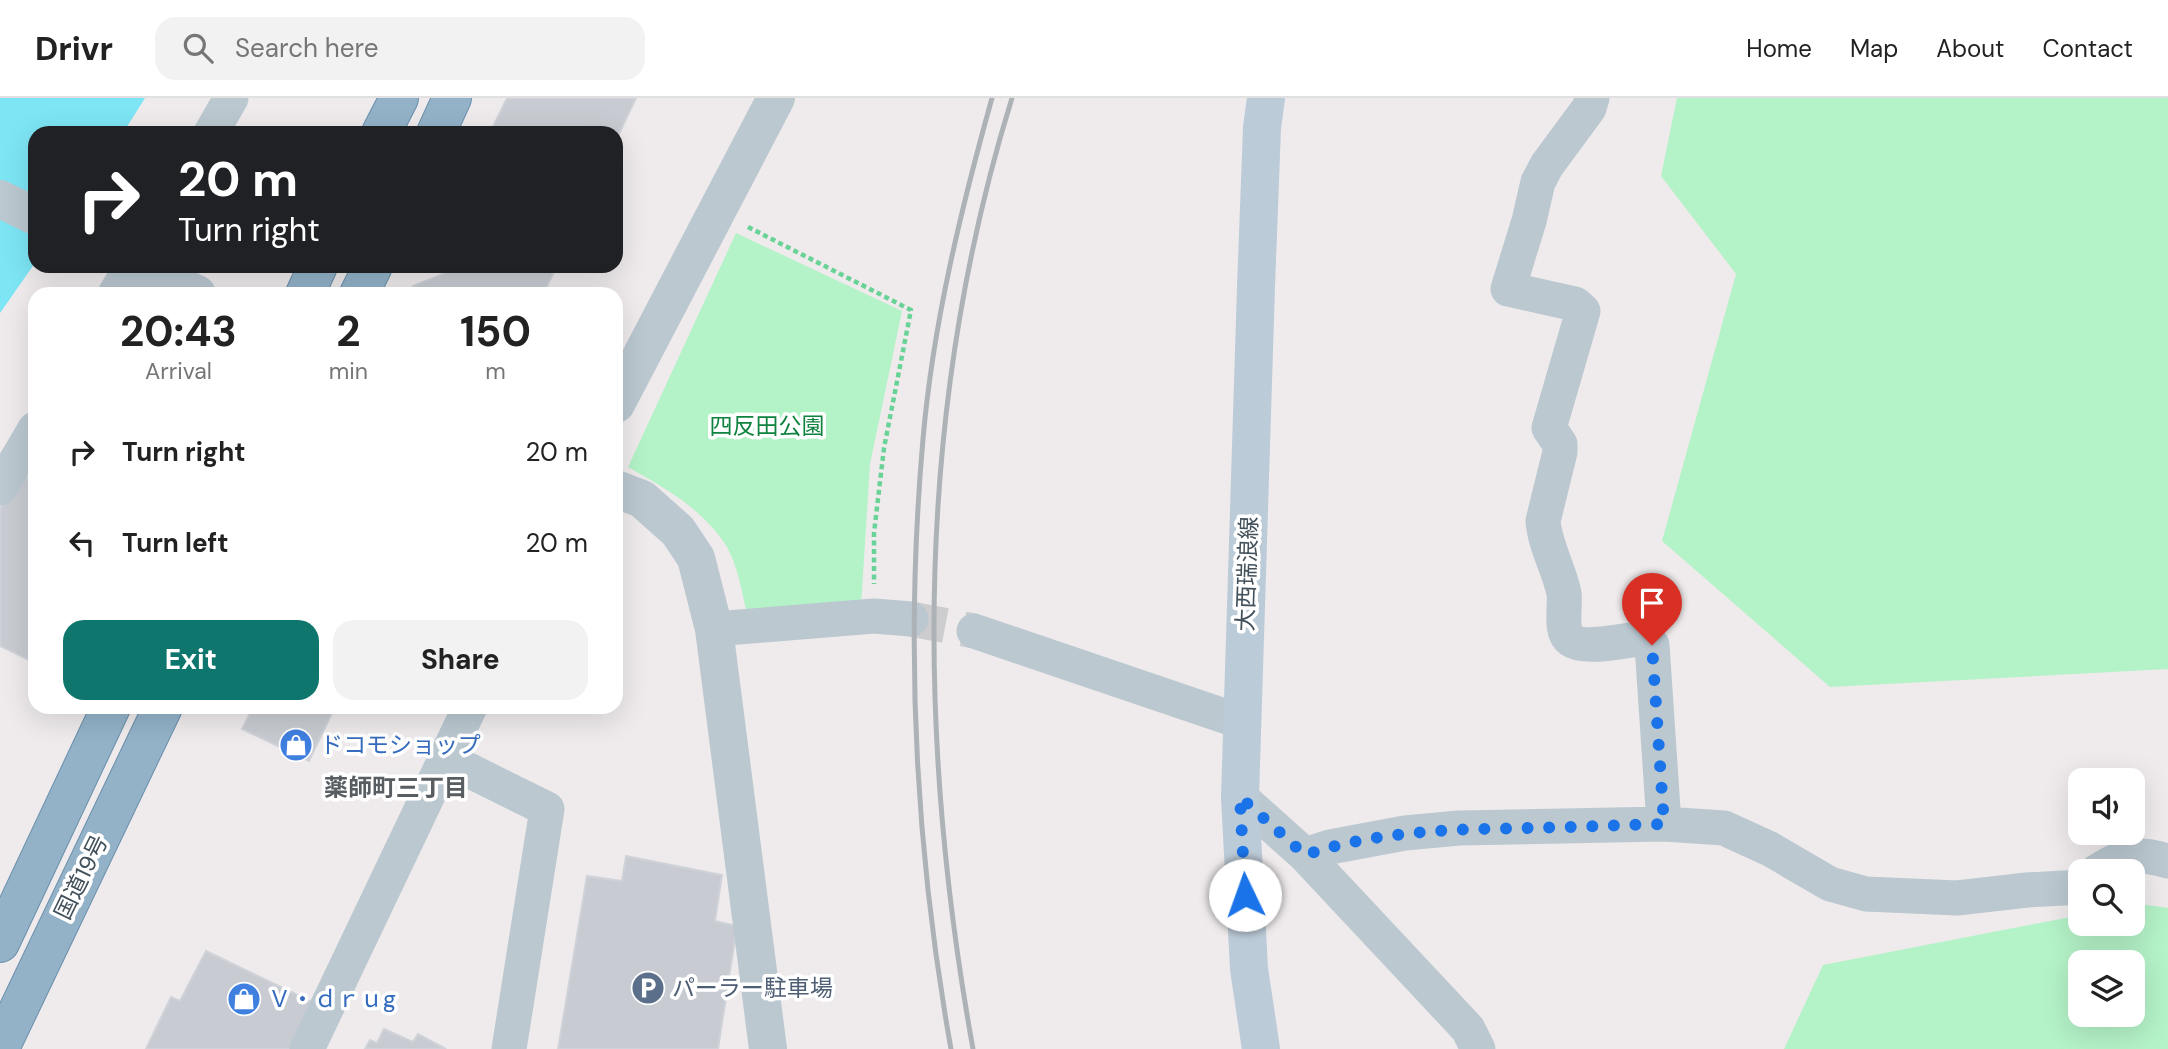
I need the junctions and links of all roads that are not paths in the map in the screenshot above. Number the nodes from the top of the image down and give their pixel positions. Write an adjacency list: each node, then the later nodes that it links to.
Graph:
1 (231, 98): 7 (street)
2 (399, 98): 8 (highway)
3 (452, 98): 9 (highway)
4 (776, 98): 14 (street)
5 (1266, 98): 24 (main road, 大西瑞浪線)
6 (1592, 98): 27 (street)
7 (215, 126)
8 (385, 126)
9 (439, 126)
10 (0, 199): 11 (street)
11 (28, 213)
12 (152, 273): 13 (street)
13 (182, 287)
14 (623, 391)
15 (28, 441): 16 (street)
16 (0, 488)
17 (623, 492): 19 (street)
18 (912, 619): 19 (street)
19 (714, 629): 36 (street)
20 (974, 631): 24 (street)
21 (108, 714): 32 (highway, 国道19号)
22 (160, 714): 33 (highway, 国道19号)
23 (467, 714): 25 (street)
24 (1242, 722): 26 (main road, 大西瑞浪線)
25 (446, 759): 34 (street); 35 (street)
26 (1240, 797): 28 (street); 37 (main road, 大西瑞浪線)
27 (1664, 824): 28 (street); 31 (street)
28 (1305, 855): 38 (street)
29 (2119, 859): 30 (street)
30 (2168, 861)
31 (2068, 888)
32 (0, 943)
33 (0, 1048)
34 (307, 1049)
35 (509, 1049)
36 (768, 1049)
37 (1261, 1049)
38 (1478, 1049)

